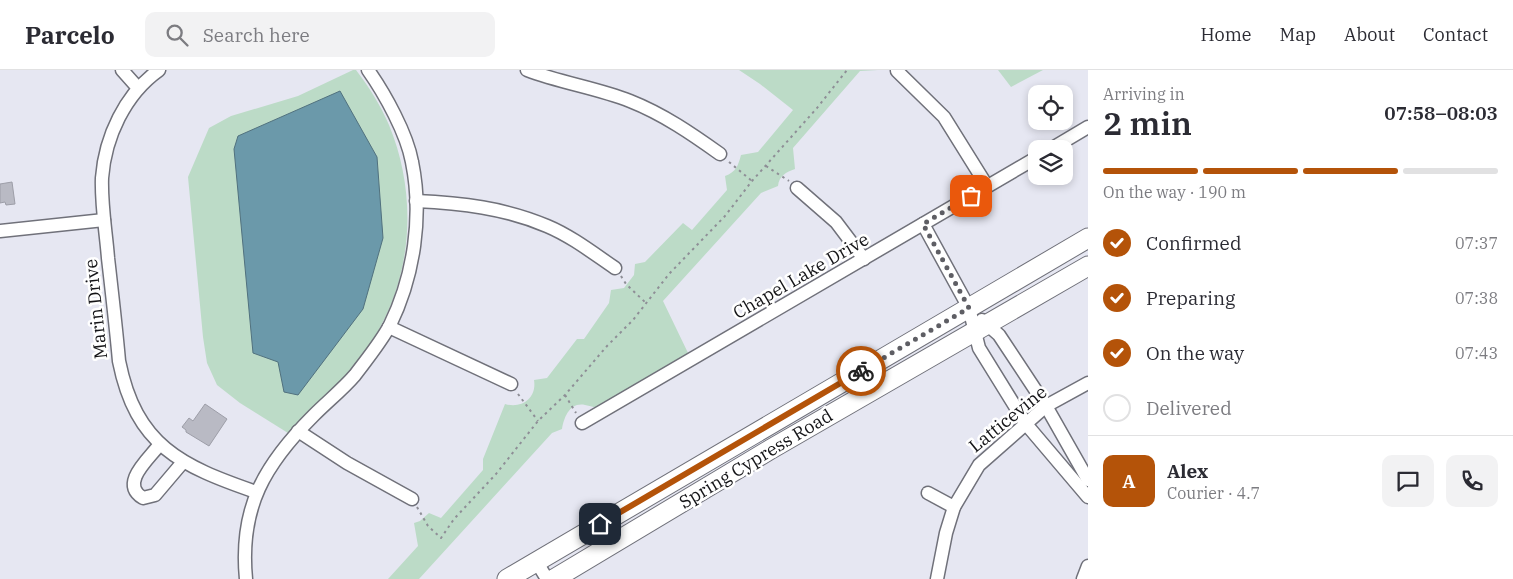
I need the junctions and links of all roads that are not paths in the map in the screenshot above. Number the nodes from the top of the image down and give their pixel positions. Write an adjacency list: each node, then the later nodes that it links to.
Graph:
1 (122, 70): 6 (street)
2 (159, 70): 6 (street, Marin Drive)
3 (368, 70): 13 (street)
4 (527, 70): 9 (street)
5 (898, 71): 11 (street)
6 (138, 88): 14 (street, Marin Drive)
7 (1088, 127): 8 (street)
8 (1066, 140)
9 (720, 154)
10 (1028, 163): 11 (street, Chapel Lake Drive)
11 (987, 186): 15 (street, Chapel Lake Drive)
12 (797, 188): 18 (street)
13 (416, 201): 20 (street); 22 (street)
14 (104, 220): 16 (street); 31 (street, Marin Drive)
15 (923, 224): 18 (street, Chapel Lake Drive); 21 (street)
16 (0, 231)
17 (1088, 238): 21 (main road, Spring Cypress Road)
18 (864, 259): 27 (street, Chapel Lake Drive)
19 (1088, 266): 23 (main road, Spring Cypress Road)
20 (615, 268)
21 (969, 308): 23 (street); 29 (main road, Spring Cypress Road)
22 (389, 327): 24 (street); 30 (street)
23 (981, 328): 26 (street); 28 (street); 32 (main road, Spring Cypress Road)
24 (511, 384)
25 (1088, 384): 26 (street, Latticevine)
26 (1046, 406): 28 (street, Latticevine); 34 (street)
27 (582, 424)
28 (1026, 424): 37 (street); 39 (street, Latticevine)
29 (759, 430): 32 (main road); 40 (main road, Spring Cypress Road)
30 (298, 431): 35 (street); 38 (street)
31 (160, 444): 33 (street, Marin Drive); 33 (street)
32 (771, 450): 45 (main road, Spring Cypress Road)
33 (183, 462): 35 (street, Marin Drive)
34 (1088, 480)
35 (256, 492): 42 (street)
36 (928, 493): 39 (street)
37 (1088, 497)
38 (412, 499)
39 (954, 507): 46 (street, Latticevine)
40 (536, 561): 43 (main road, Spring Cypress Road); 44 (street)
41 (1088, 566): 47 (street)
42 (246, 579)
43 (507, 579)
44 (547, 579)
45 (554, 579)
46 (937, 579)
47 (1083, 579)

